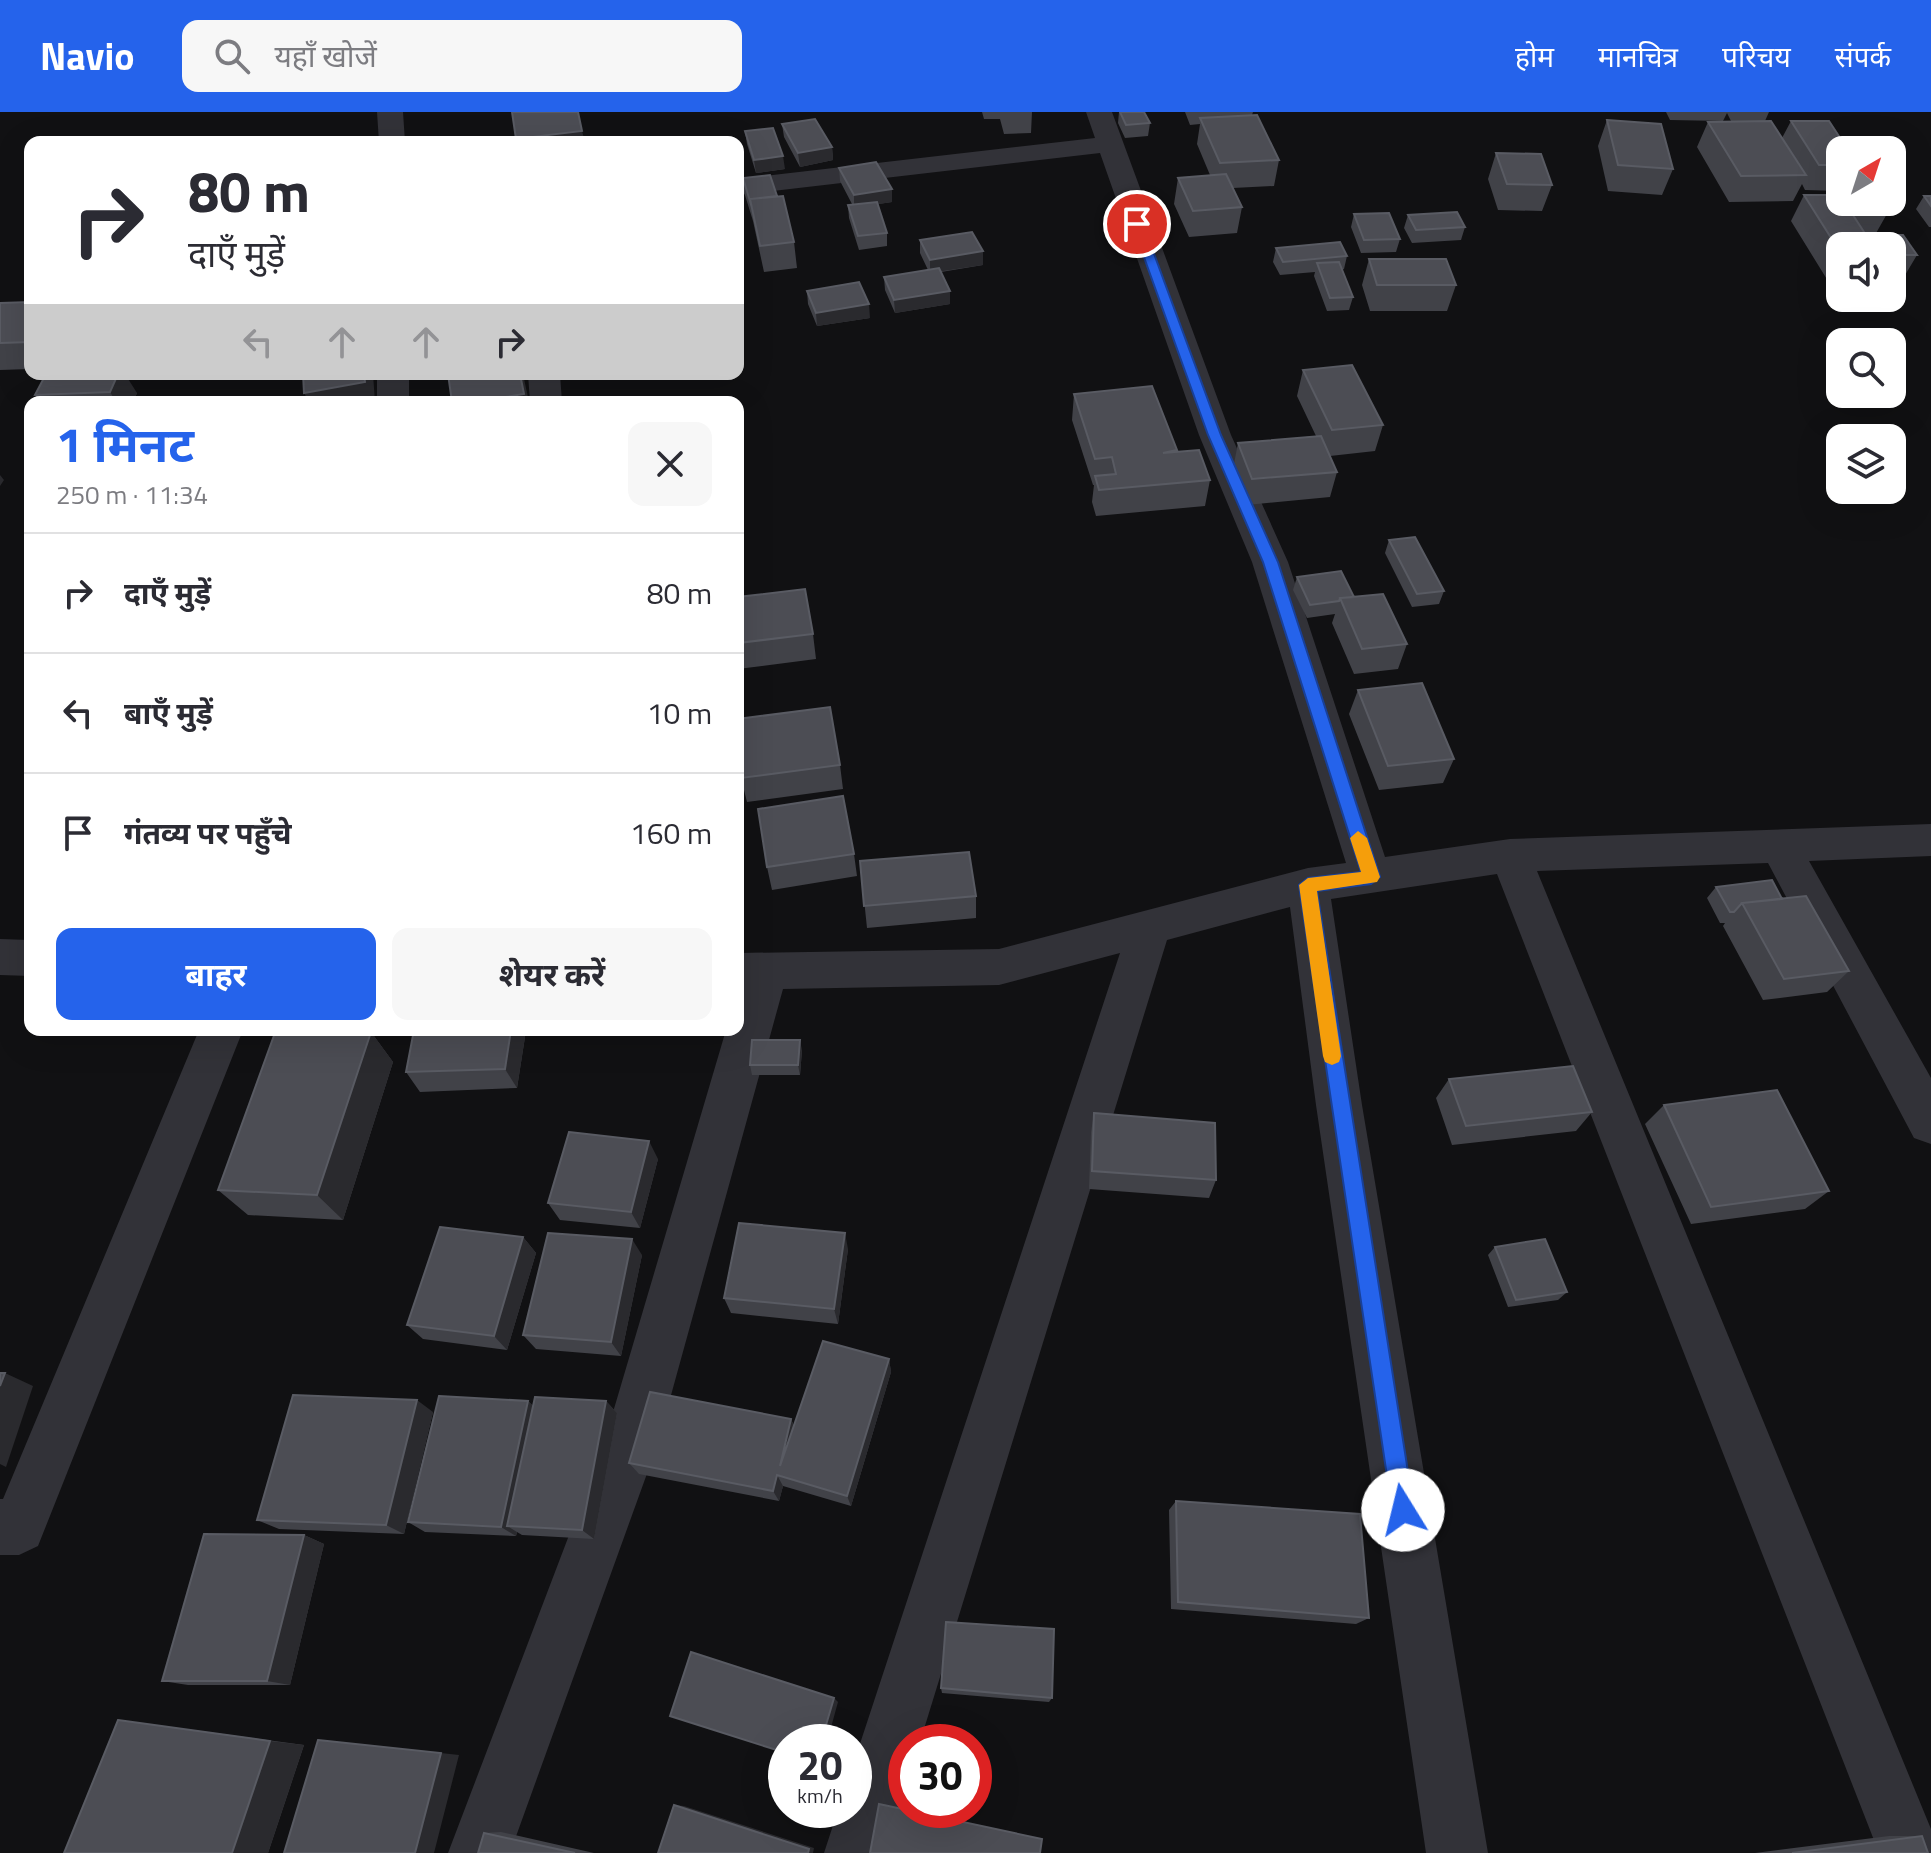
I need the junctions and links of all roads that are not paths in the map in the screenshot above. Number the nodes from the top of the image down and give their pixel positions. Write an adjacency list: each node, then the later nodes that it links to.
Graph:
1 (390, 112): 3 (street)
2 (1099, 112): 4 (street)
3 (392, 136)
4 (1110, 144): 5 (street); 9 (street)
5 (744, 186)
6 (1931, 840): 7 (street)
7 (1780, 846): 8 (street); 18 (street)
8 (1510, 856): 9 (street); 23 (street)
9 (1371, 877): 10 (street)
10 (1308, 885): 11 (street); 22 (street)
11 (1150, 927): 14 (street); 21 (street)
12 (0, 957): 13 (street)
13 (24, 958)
14 (752, 970): 15 (street)
15 (744, 1001)
16 (219, 1036): 19 (street)
17 (735, 1036): 20 (street)
18 (1931, 1123)
19 (0, 1527)
20 (479, 1853)
21 (855, 1853)
22 (1457, 1853)
23 (1910, 1853)

